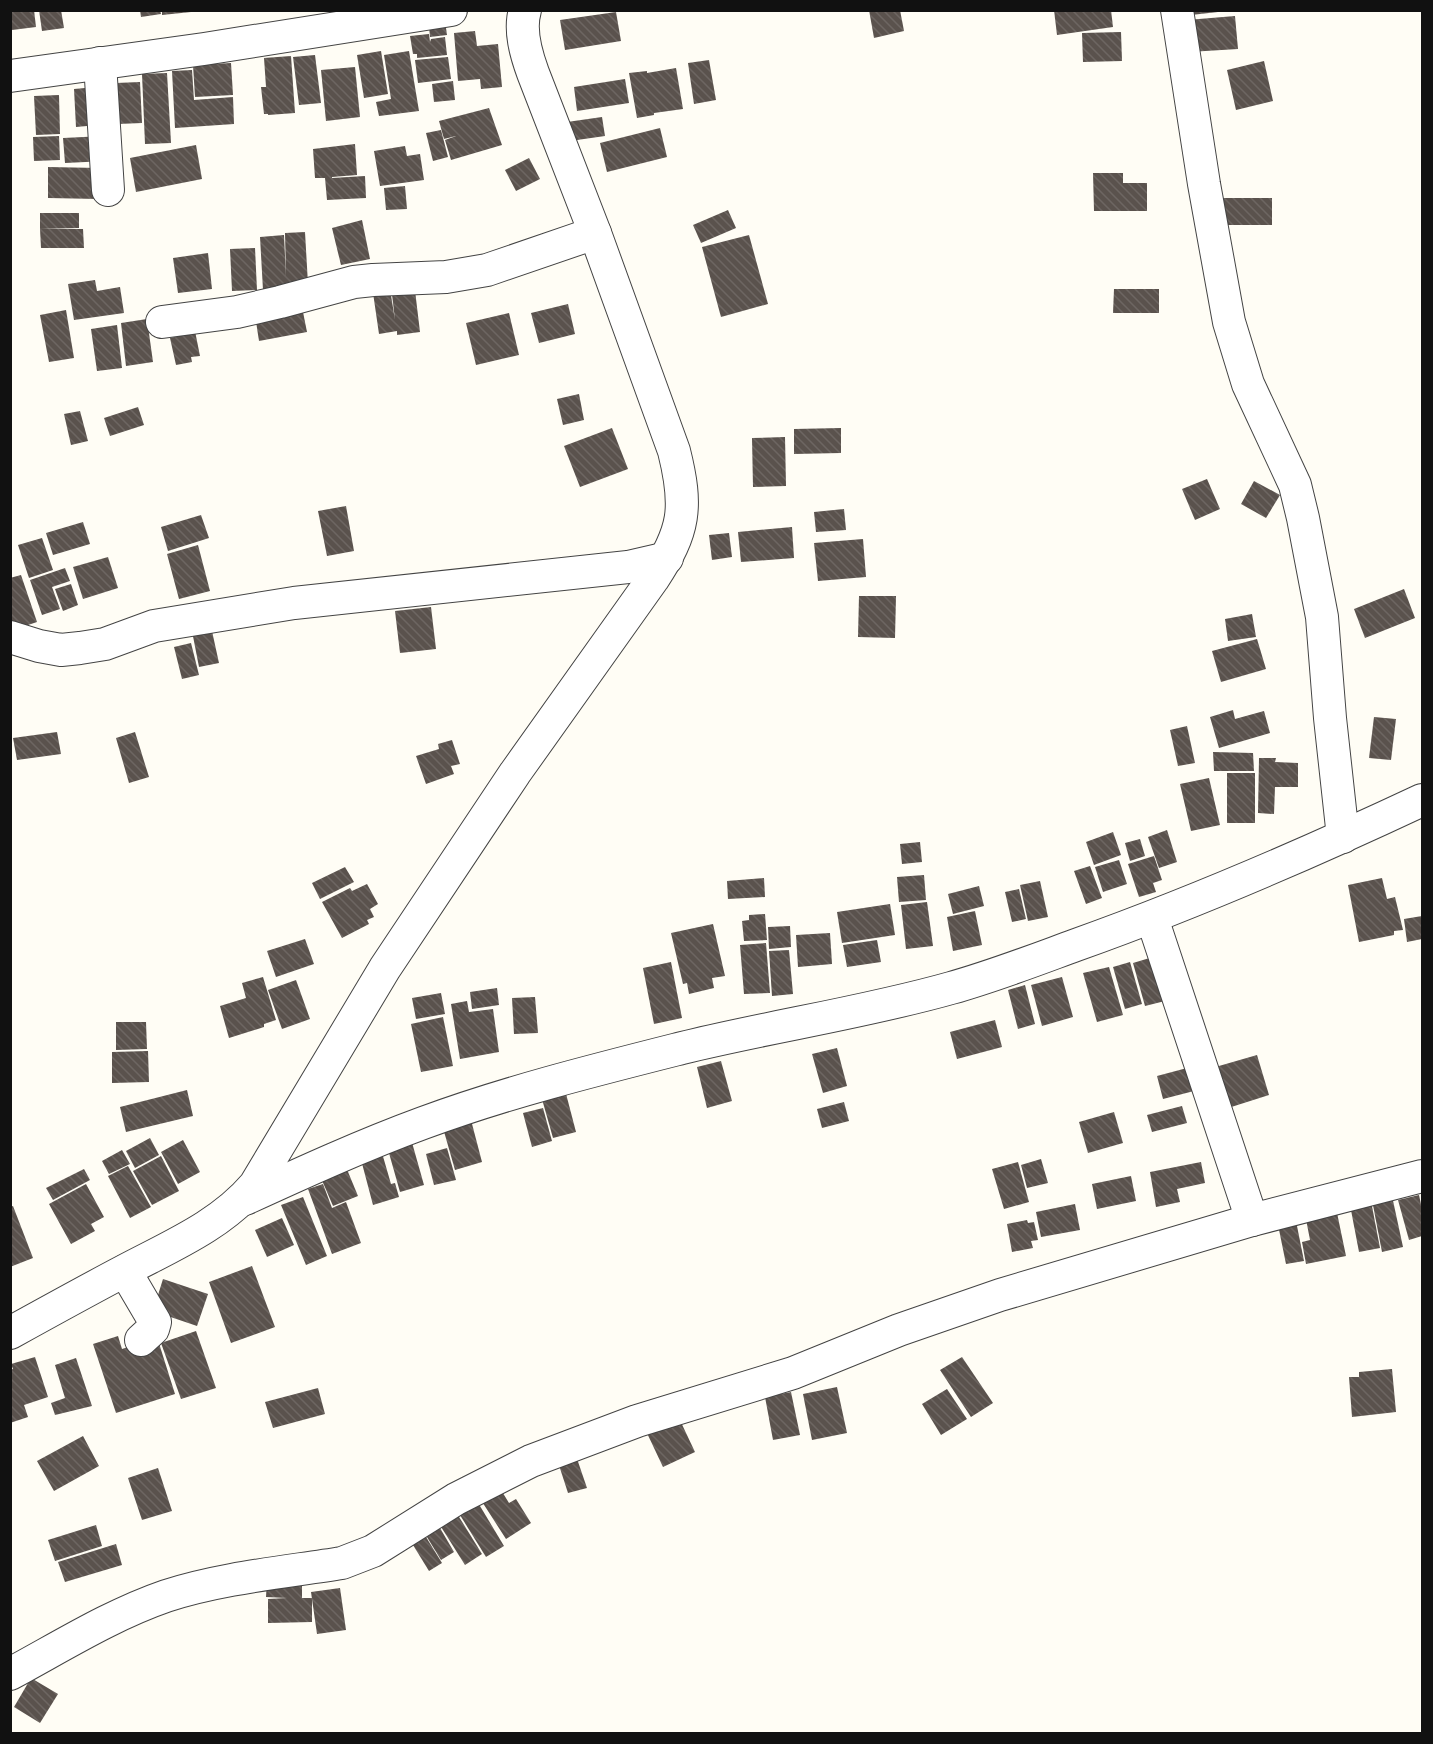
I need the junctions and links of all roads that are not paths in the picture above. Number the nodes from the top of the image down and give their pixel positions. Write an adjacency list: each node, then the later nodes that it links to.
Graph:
1 (451, 10): 4 (street)
2 (525, 10): 7 (street)
3 (1177, 10): 12 (street)
4 (100, 63): 5 (street); 6 (street)
5 (10, 76)
6 (108, 190)
7 (595, 233): 8 (street); 9 (street)
8 (162, 322)
9 (668, 558): 10 (street); 15 (street)
10 (10, 637)
11 (1422, 800): 12 (street)
12 (1343, 837): 13 (street)
13 (1152, 918): 15 (street); 16 (street)
14 (1422, 1176): 16 (street)
15 (241, 1201): 17 (street)
16 (1252, 1220): 20 (street)
17 (125, 1271): 18 (street); 19 (street)
18 (10, 1333)
19 (141, 1340)
20 (10, 1674)

